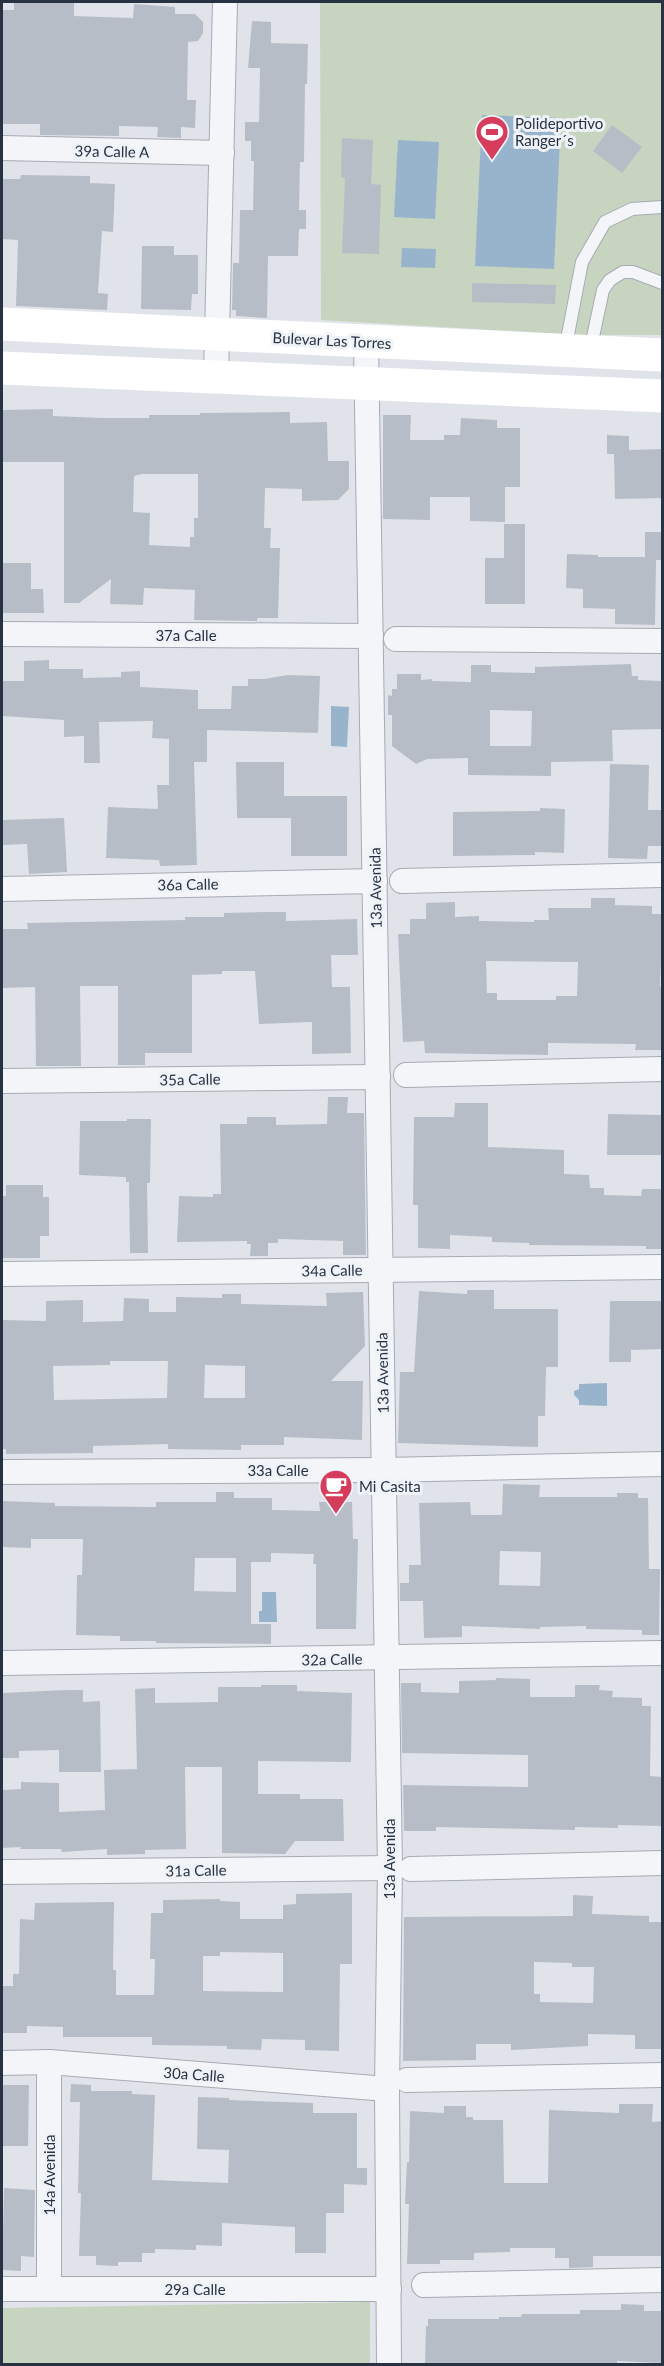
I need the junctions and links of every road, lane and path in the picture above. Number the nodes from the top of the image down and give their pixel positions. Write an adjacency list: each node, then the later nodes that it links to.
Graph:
1 (225, 2): 3 (street)
2 (2, 148): 3 (street, 39a Calle A)
3 (222, 153): 7 (street)
4 (663, 207): 9 (lane)
5 (663, 284): 9 (lane)
6 (2, 324): 7 (street, Bulevar Las Torres)
7 (218, 334): 8 (street, Bulevar Las Torres); 12 (street)
8 (366, 341): 9 (street, Bulevar Las Torres); 13 (street, 13a Avenida)
9 (577, 352): 10 (street, Bulevar Las Torres)
10 (663, 355)
11 (2, 368): 12 (street)
12 (216, 377): 13 (street)
13 (367, 382): 14 (street); 16 (street, 13a Avenida)
14 (663, 396)
15 (2, 634): 16 (street, 37a Calle)
16 (371, 636): 21 (street, 13a Avenida)
17 (396, 639): 18 (street)
18 (663, 641)
19 (663, 875): 20 (street)
20 (402, 880)
21 (375, 881): 22 (street, 36a Calle); 25 (street, 13a Avenida)
22 (2, 889)
23 (663, 1069): 24 (street)
24 (406, 1075)
25 (378, 1077): 26 (street, 35a Calle); 28 (street, 13a Avenida)
26 (2, 1081)
27 (663, 1267): 28 (street, 34a Calle)
28 (381, 1270): 29 (street, 34a Calle); 31 (street, 13a Avenida)
29 (2, 1274)
30 (663, 1464): 31 (street, 33a Calle)
31 (384, 1470): 32 (street, 33a Calle); 34 (street, 13a Avenida)
32 (2, 1472)
33 (663, 1653): 34 (street, 32a Calle)
34 (387, 1658): 35 (street, 32a Calle); 37 (street, 13a Avenida)
35 (2, 1663)
36 (663, 1863): 37 (street, 31a Calle)
37 (401, 1868): 38 (street, 31a Calle); 42 (street, 13a Avenida)
38 (2, 1872)
39 (49, 2062): 40 (street, 30a Calle); 42 (street, 30a Calle); 46 (street, 14a Avenida)
40 (2, 2063)
41 (663, 2075): 42 (street, 30a Calle)
42 (397, 2084): 47 (street, 13a Avenida)
43 (663, 2280): 44 (street)
44 (424, 2285)
45 (2, 2289): 46 (street, 29a Calle)
46 (49, 2289): 47 (street, 29a Calle)
47 (389, 2289): 48 (street, 13a Avenida)
48 (389, 2364)

